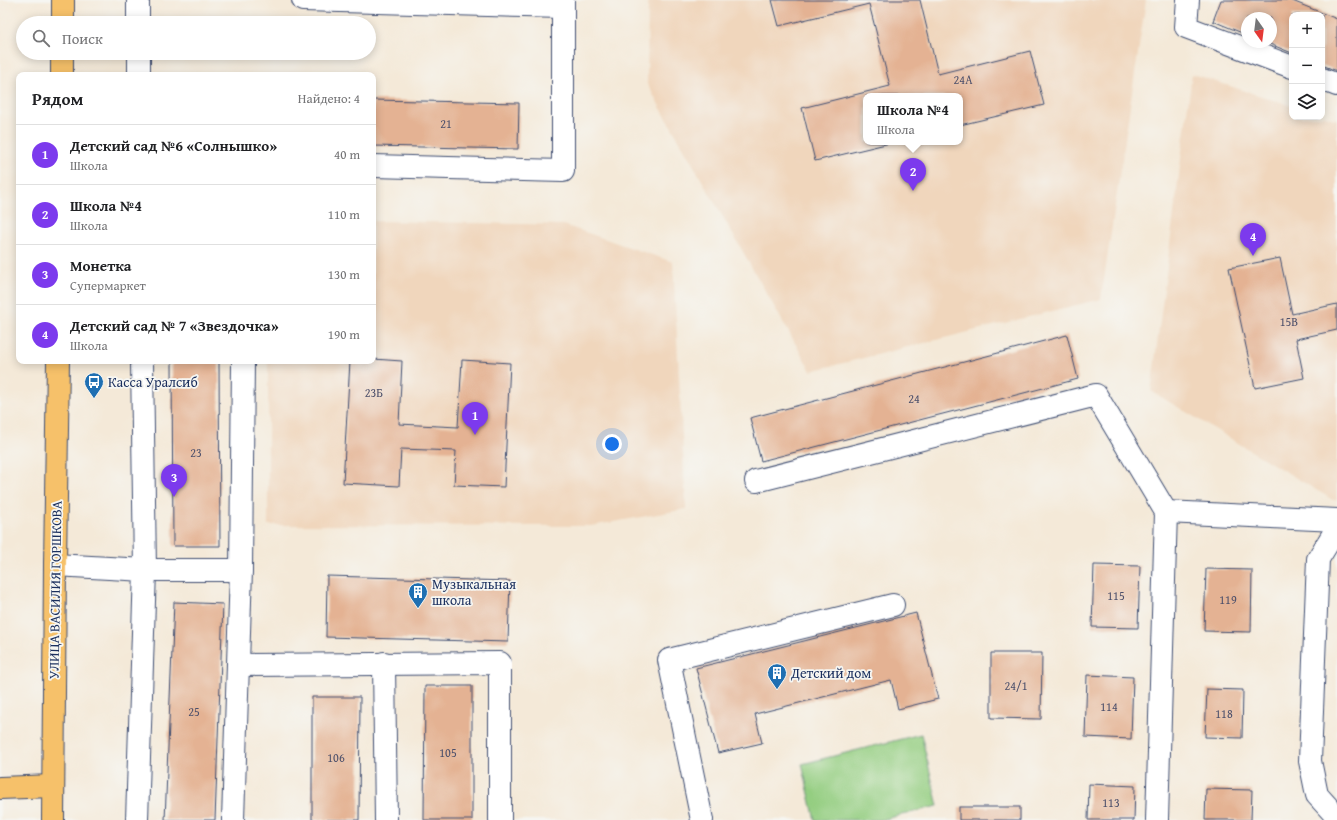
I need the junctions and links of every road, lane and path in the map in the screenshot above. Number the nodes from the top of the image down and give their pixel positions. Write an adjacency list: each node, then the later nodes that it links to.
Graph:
1 (63, 0): 6 (main road)
2 (138, 0): 7 (lane)
3 (304, 0): 5 (lane)
4 (1188, 0): 10 (lane)
5 (563, 4): 15 (lane)
6 (63, 16)
7 (138, 16)
8 (62, 60): 11 (main road)
9 (138, 60): 12 (lane)
10 (1289, 67)
11 (62, 72)
12 (139, 72)
13 (1325, 80): 14 (lane)
14 (1337, 85)
15 (376, 166)
16 (58, 364): 23 (main road, УЛИЦА ВАСИЛИЯ ГОРШКОВА)
17 (142, 364): 24 (lane)
18 (243, 364): 25 (lane)
19 (756, 481): 20 (lane)
20 (1166, 512): 21 (lane); 38 (lane)
21 (1337, 520)
22 (1337, 528): 31 (lane)
23 (55, 565): 24 (lane); 29 (main road, УЛИЦА ВАСИЛИЯ ГОРШКОВА)
24 (145, 570): 25 (lane); 33 (lane)
25 (241, 570): 28 (lane)
26 (893, 605): 37 (lane)
27 (384, 663): 28 (lane); 35 (lane); 36 (lane)
28 (238, 665): 34 (lane)
29 (53, 786): 30 (main road); 32 (main road, УЛИЦА ВАСИЛИЯ ГОРШКОВА)
30 (0, 788)
31 (1337, 817)
32 (53, 820)
33 (137, 820)
34 (233, 820)
35 (386, 820)
36 (500, 820)
37 (702, 820)
38 (1157, 820)

